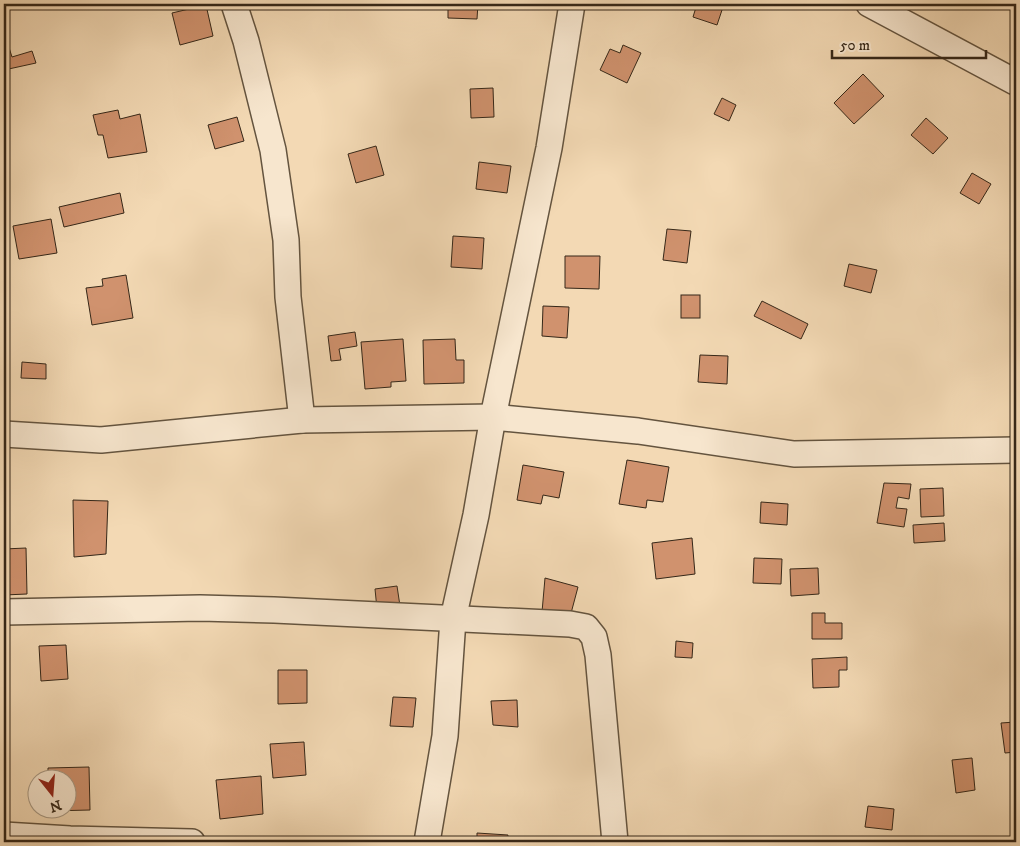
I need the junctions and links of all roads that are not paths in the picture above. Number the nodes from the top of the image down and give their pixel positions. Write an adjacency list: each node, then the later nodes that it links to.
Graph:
1 (234, 4): 6 (street)
2 (572, 4): 5 (street)
3 (869, 4): 4 (street)
4 (1016, 82)
5 (493, 417): 6 (street); 8 (street); 10 (street)
6 (302, 420): 7 (street)
7 (4, 434)
8 (1016, 450)
9 (4, 612): 10 (street)
10 (454, 619): 13 (street); 14 (street)
11 (4, 835): 12 (street)
12 (192, 842)
13 (427, 842)
14 (615, 842)

